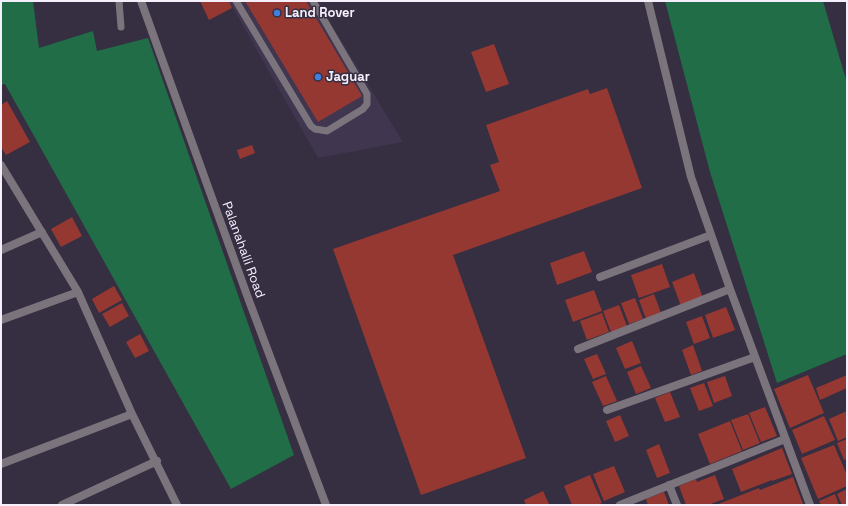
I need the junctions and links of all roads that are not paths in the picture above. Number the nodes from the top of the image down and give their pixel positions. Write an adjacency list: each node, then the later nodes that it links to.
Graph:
1 (119, 1): 6 (lane)
2 (141, 1): 25 (street, Palanahalli Road)
3 (236, 1): 4 (lane)
4 (313, 1)
5 (648, 1): 9 (street)
6 (120, 28)
7 (1, 165): 8 (street)
8 (42, 232): 10 (street); 13 (street)
9 (711, 235): 11 (street); 12 (street)
10 (1, 250)
11 (600, 277)
12 (730, 288): 15 (street); 16 (street)
13 (78, 292): 14 (street); 18 (street)
14 (1, 320)
15 (578, 349)
16 (755, 357): 17 (street); 19 (street)
17 (607, 410)
18 (132, 414): 20 (street); 21 (street)
19 (785, 439): 22 (street); 28 (street)
20 (157, 462): 23 (street); 24 (street)
21 (1, 464)
22 (669, 485): 26 (street); 27 (street)
23 (62, 505)
24 (177, 505)
25 (326, 505)
26 (620, 505)
27 (677, 505)
28 (810, 505)

